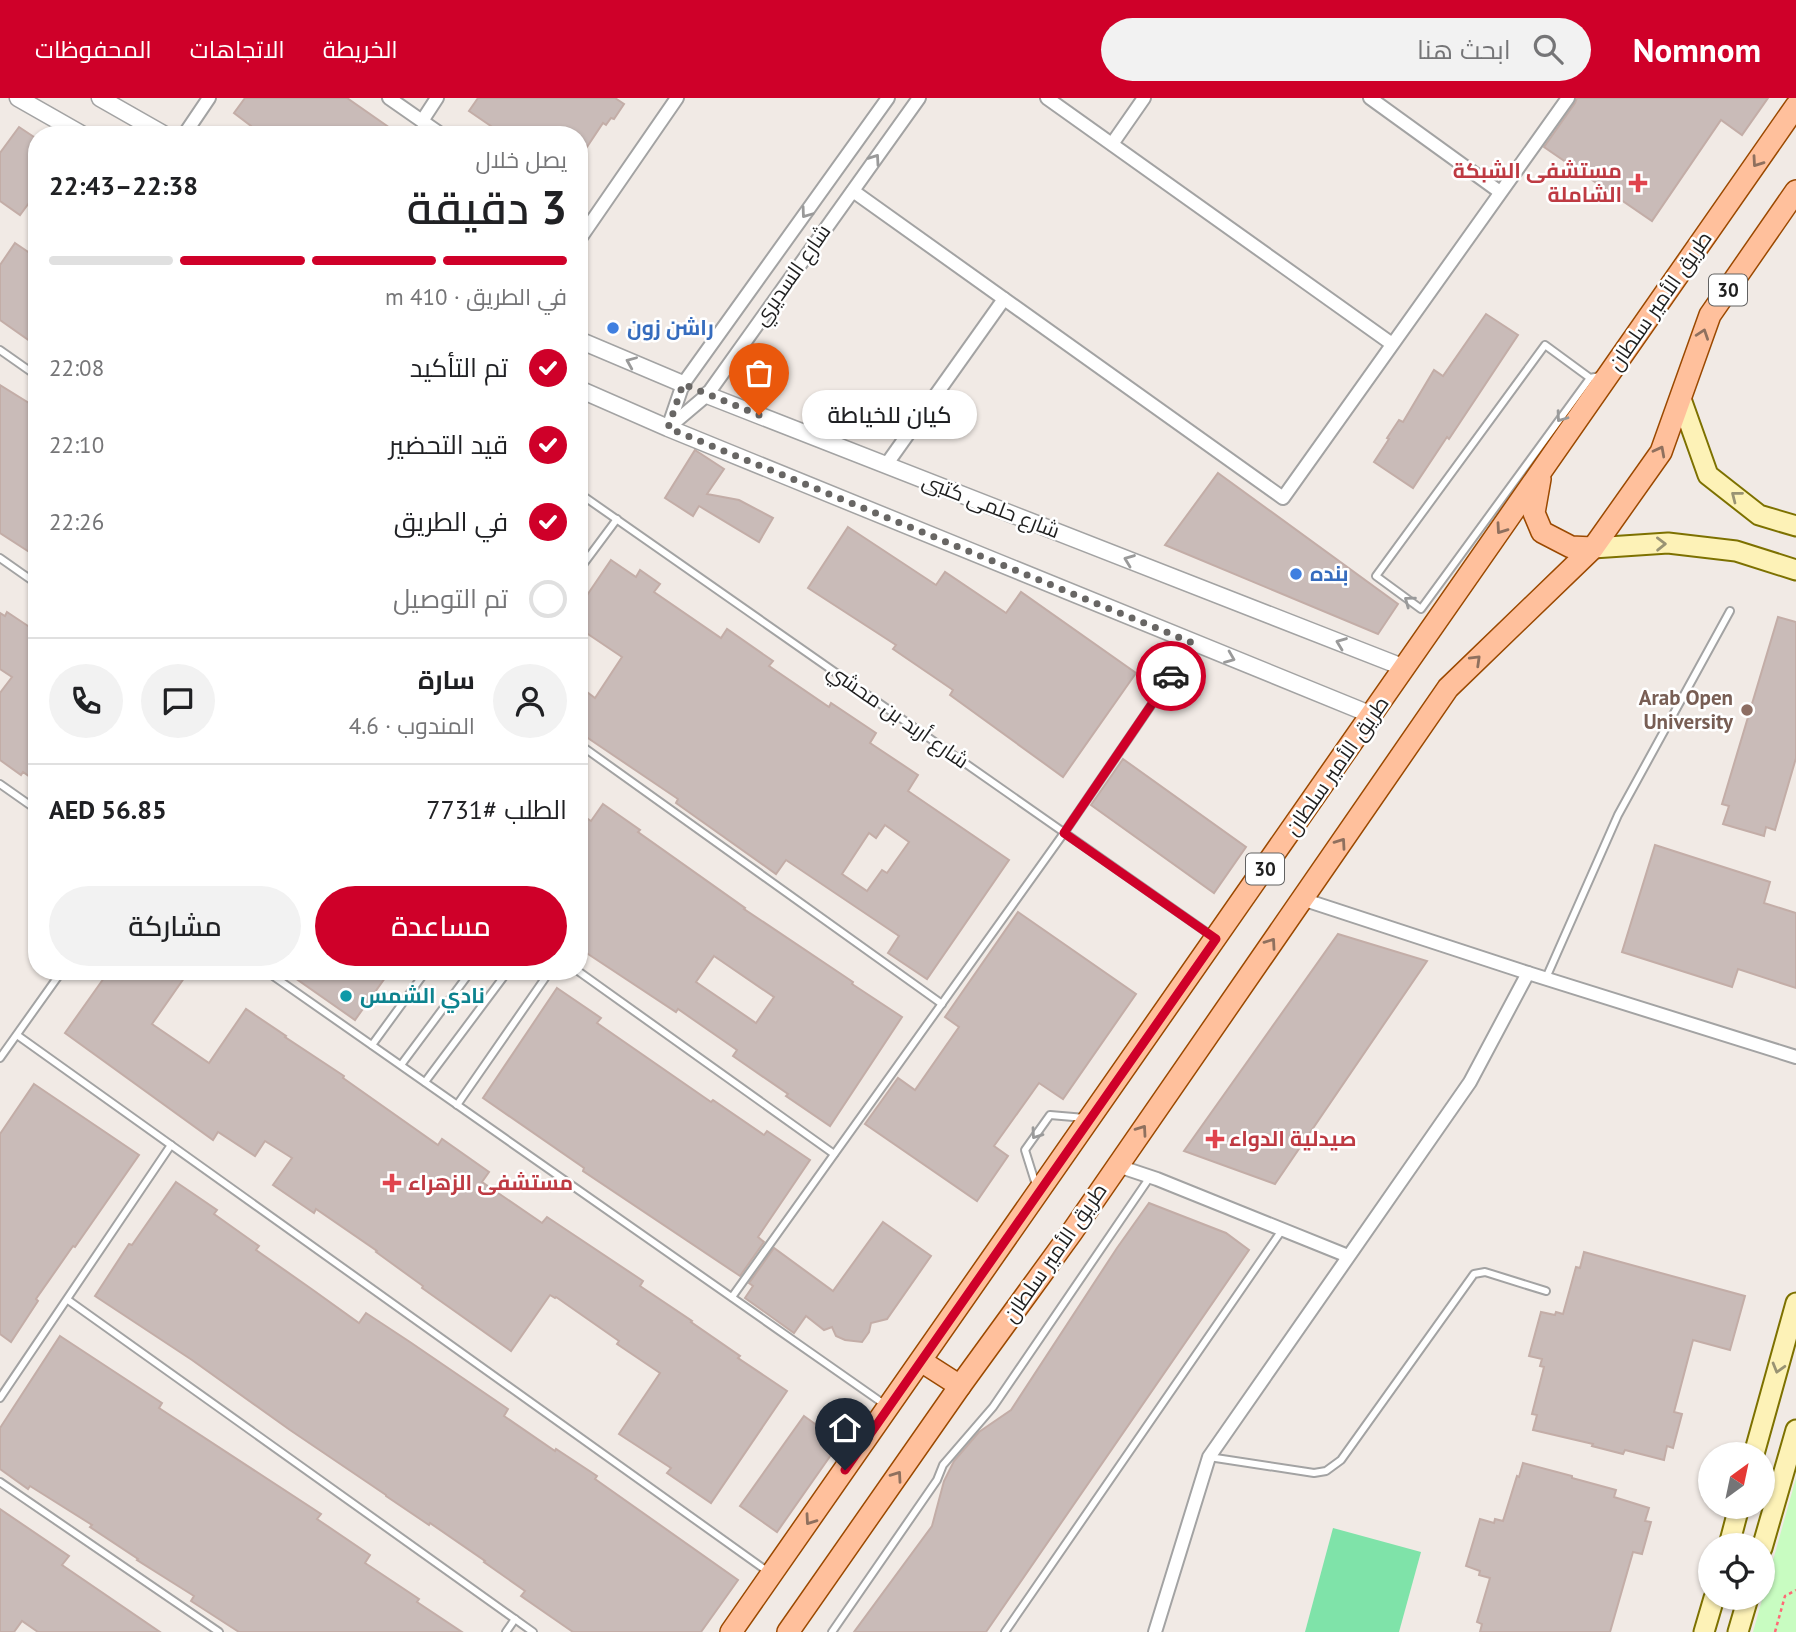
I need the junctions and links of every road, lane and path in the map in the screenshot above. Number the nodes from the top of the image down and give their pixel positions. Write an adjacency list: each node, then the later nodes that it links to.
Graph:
1 (16, 98): 15 (lane); 16 (street)
2 (100, 98): 17 (street)
3 (209, 98): 18 (street)
4 (389, 98): 14 (street)
5 (437, 98): 14 (street)
6 (677, 98): 24 (street)
7 (888, 98): 31 (street, شارع السديري, one-way to 31)
8 (919, 98): 21 (street, شارع السديري, one-way to 8)
9 (1047, 98): 20 (street)
10 (1144, 98): 20 (street)
11 (1370, 98): 23 (street)
12 (1567, 98): 23 (street)
13 (1796, 106): 30 (main road, طريق الأمير سلطان / 30, one-way to 30)
14 (422, 121): 19 (street)
15 (55, 126)
16 (67, 126)
17 (149, 126)
18 (190, 126)
19 (429, 126)
20 (1112, 144): 27 (street)
21 (852, 191): 25 (street); 33 (street, شارع السديري)
22 (1796, 191): 34 (main road, طريق الأمير سلطان / 30, one-way to 22)
23 (1500, 192): 27 (street)
24 (588, 225)
25 (1004, 299): 27 (street); 36 (street)
26 (588, 344): 31 (street, شارع حلمى كتبى, one-way to 26)
27 (1392, 344)
28 (0, 350): 29 (lane)
29 (28, 370)
30 (1600, 376): 37 (main road, طريق الأمير سلطان / 30); 46 (lane, one-way to 46); 46 (lane, one-way to 30)
31 (683, 384): 33 (street, شارع حلمى كتبى); 35 (street, شارع السديري)
32 (588, 393): 35 (street)
33 (708, 395): 35 (street, شارع السديري); 36 (street, شارع حلمى كتبى)
34 (1681, 399): 40 (main road, one-way to 34); 41 (main road, طريق الأمير سلطان / 30, one-way to 34)
35 (668, 428): 49 (street)
36 (887, 465): 50 (street, شارع حلمى كتبى, one-way to 36)
37 (1540, 473): 41 (main road); 48 (main road, طريق الأمير سلطان / 30, one-way to 48)
38 (588, 499): 39 (lane, شارع أربد بن محشي)
39 (617, 519): 43 (lane); 55 (lane, شارع أربد بن محشي)
40 (1796, 526)
41 (1593, 548): 44 (main road, one-way to 44); 56 (main road, طريق الأمير سلطان / 30, one-way to 41)
42 (0, 558): 45 (lane)
43 (588, 558)
44 (1796, 570)
45 (28, 578)
46 (1428, 600): 48 (lane)
47 (1730, 611): 60 (lane)
48 (1436, 622): 50 (main road, طريق الأمير سلطان / 30)
49 (1193, 643): 51 (street, one-way to 51); 55 (lane)
50 (1405, 668): 51 (main road, طريق الأمير سلطان / 30)
51 (1372, 715): 57 (main road, طريق الأمير سلطان / 30)
52 (588, 750): 67 (lane)
53 (0, 783): 54 (lane)
54 (28, 803)
55 (1064, 833): 57 (lane, شارع أربد بن محشي); 67 (lane)
56 (1302, 899): 58 (street); 78 (main road, طريق الأمير سلطان / 30, one-way to 56)
57 (1216, 939): 75 (main road, طريق الأمير سلطان / 30)
58 (1528, 972): 60 (street); 82 (street)
59 (588, 978): 77 (lane)
60 (1546, 978): 70 (street)
61 (56, 980): 68 (lane)
62 (279, 980): 69 (lane)
63 (419, 980): 69 (lane)
64 (464, 980): 72 (lane)
65 (501, 980): 73 (lane)
66 (544, 980): 74 (lane)
67 (942, 1004): 77 (lane)
68 (17, 1035): 71 (lane); 76 (lane)
69 (372, 1045): 72 (lane)
70 (1796, 1057)
71 (0, 1058)
72 (401, 1065): 73 (lane)
73 (425, 1082): 74 (lane)
74 (457, 1104): 84 (lane)
75 (1091, 1118): 80 (main road, طريق الأمير سلطان / 30); 80 (lane, one-way to 80)
76 (171, 1145): 85 (lane); 96 (lane)
77 (834, 1154): 84 (lane)
78 (1118, 1166): 79 (street); 88 (main road, طريق الأمير سلطان / 30)
79 (1150, 1177): 81 (street); 106 (lane)
80 (1038, 1194): 87 (main road, طريق الأمير سلطان / 30)
81 (1282, 1230): 82 (street); 107 (lane)
82 (1348, 1256): 93 (street)
83 (1546, 1291): 93 (lane)
84 (732, 1297): 90 (lane)
85 (68, 1300): 89 (lane); 100 (lane)
86 (1796, 1303): 92 (main road, one-way to 92)
87 (921, 1361): 88 (main road); 90 (main road, طريق الأمير سلطان / 30)
88 (960, 1386): 105 (main road, طريق الأمير سلطان / 30, one-way to 88)
89 (0, 1398)
90 (889, 1407): 96 (main road, طريق الأمير سلطان / 30, one-way to 96)
91 (1796, 1430): 95 (main road)
92 (1757, 1442)
93 (1209, 1457): 108 (street)
94 (0, 1482): 101 (lane)
95 (1766, 1533)
96 (772, 1575): 104 (main road, طريق الأمير سلطان / 30)
97 (1796, 1590): 111 (path)
98 (1710, 1610): 109 (main road)
99 (1744, 1610): 110 (main road)
100 (515, 1619): 102 (lane); 103 (lane)
101 (219, 1632)
102 (506, 1632)
103 (533, 1632)
104 (732, 1632)
105 (788, 1632)
106 (832, 1632)
107 (1005, 1632)
108 (1154, 1632)
109 (1704, 1632)
110 (1738, 1632)
111 (1775, 1632)

